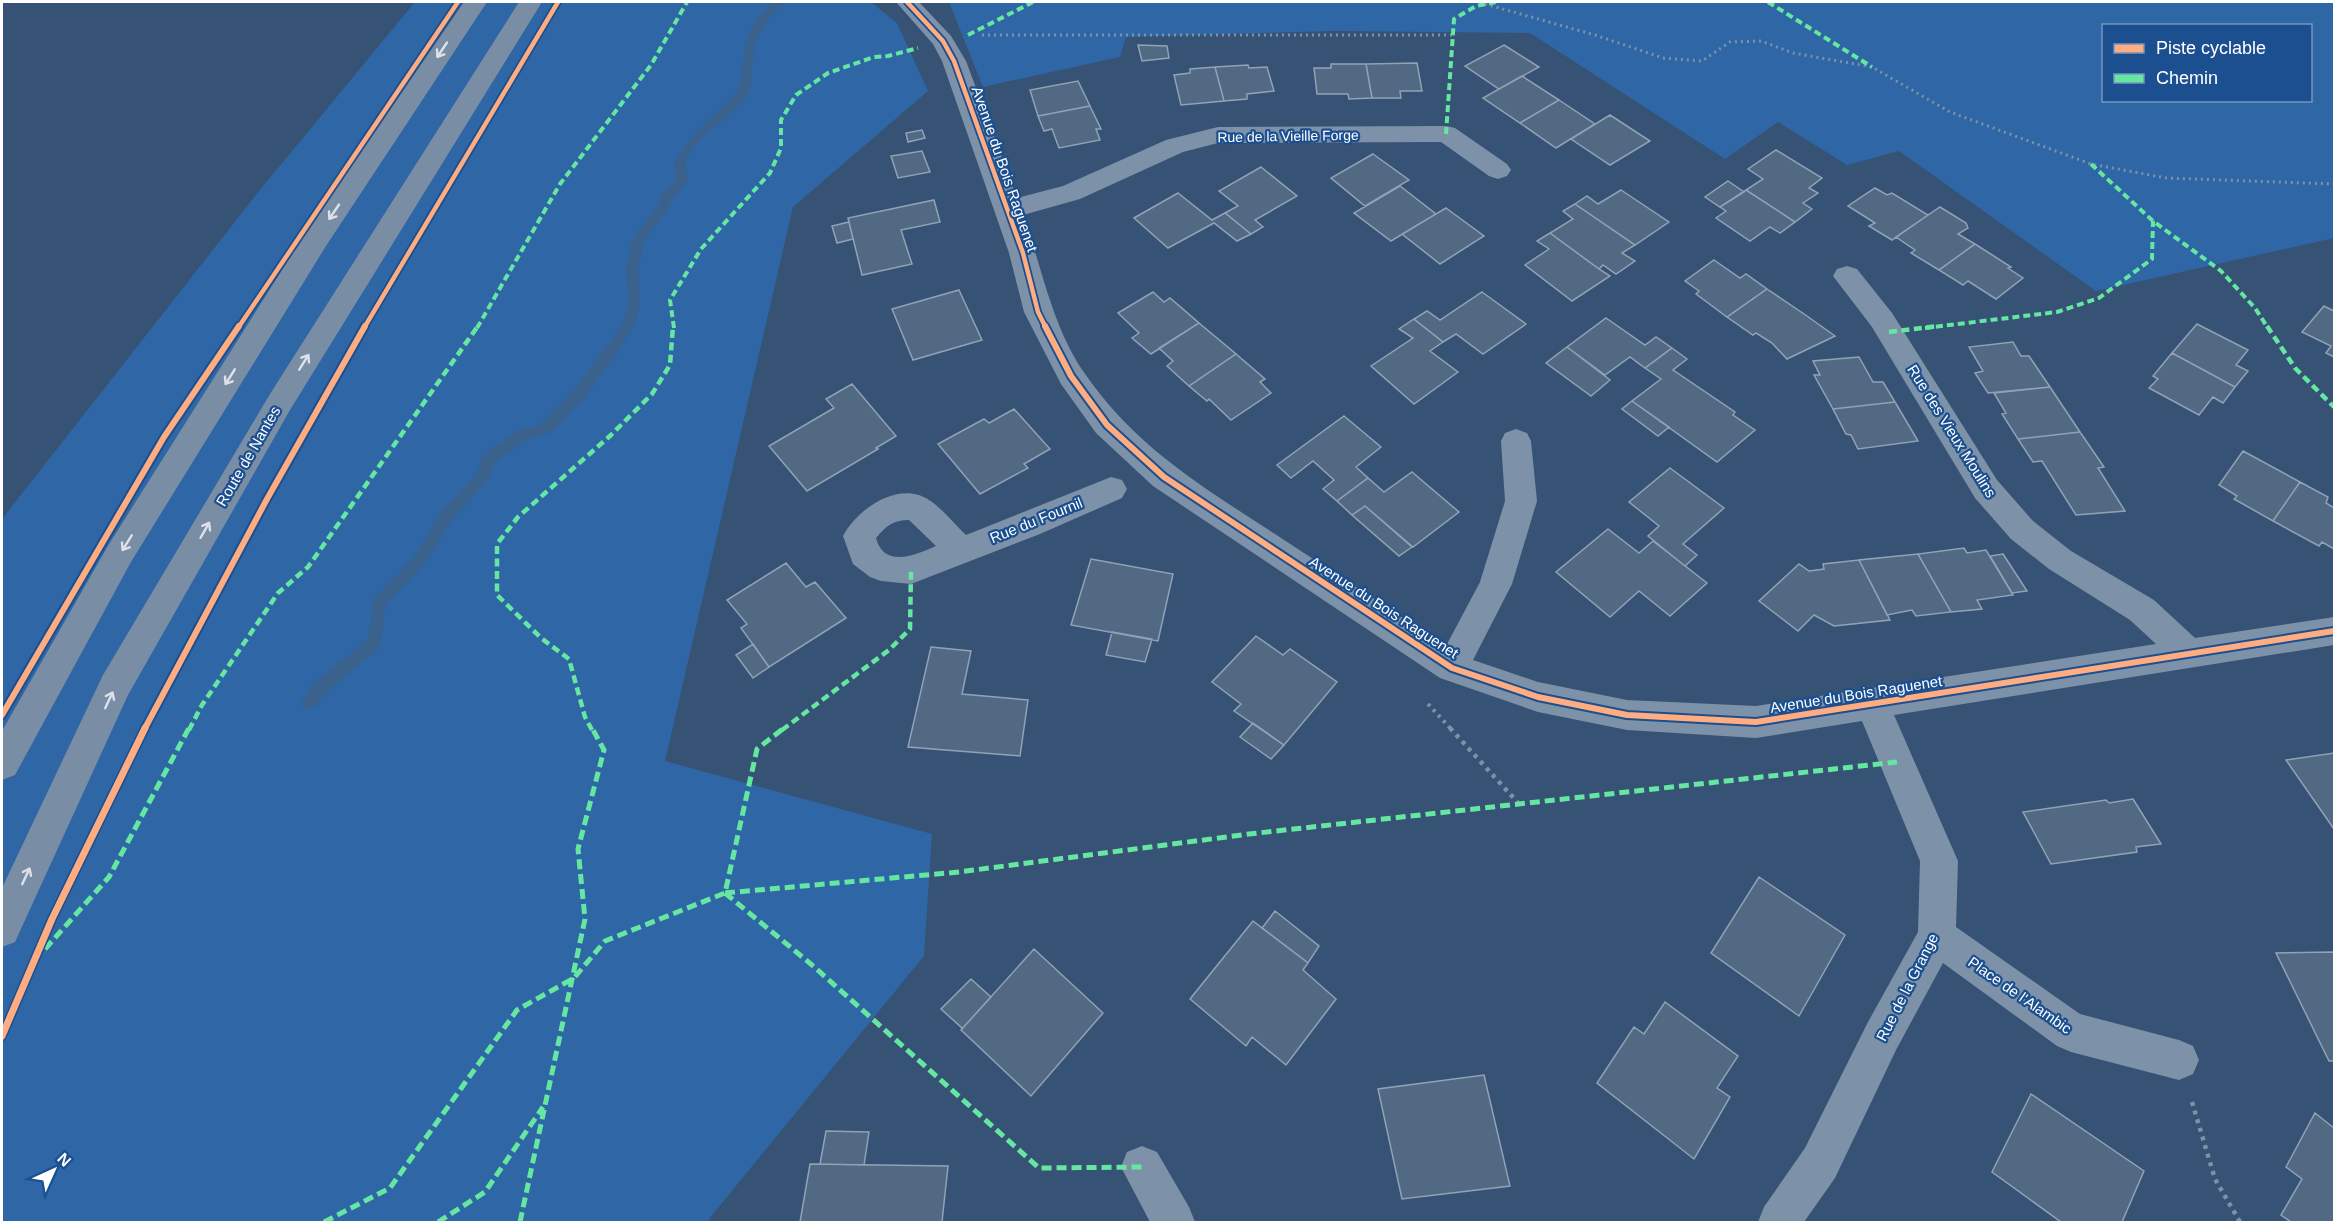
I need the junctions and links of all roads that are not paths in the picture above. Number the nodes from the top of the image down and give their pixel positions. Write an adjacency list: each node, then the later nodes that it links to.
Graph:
1 (475, 2): 14 (main road, one-way to 14)
2 (530, 2): 15 (main road, Route de Nantes, one-way to 2)
3 (907, 2): 5 (street, Avenue du Bois Raguenet)
4 (1498, 170): 5 (street, Rue de la Vieille Forge)
5 (1007, 210): 12 (street, Avenue du Bois Raguenet)
6 (1847, 276): 11 (street, Rue des Vieux Moulins)
7 (1516, 441): 12 (street)
8 (1111, 489): 9 (street, Rue du Fournil)
9 (961, 550)
10 (2334, 631): 11 (street, Avenue du Bois Raguenet)
11 (2189, 654): 13 (street, Avenue du Bois Raguenet)
12 (1452, 668): 13 (street, Avenue du Bois Raguenet)
13 (1872, 704): 16 (street, Rue de la Grange)
14 (2, 764)
15 (2, 929)
16 (1937, 936): 17 (street, Place de l'Alambic); 20 (street, Rue de la Grange)
17 (2179, 1060)
18 (1142, 1167): 19 (street)
19 (1174, 1222)
20 (1779, 1222)

